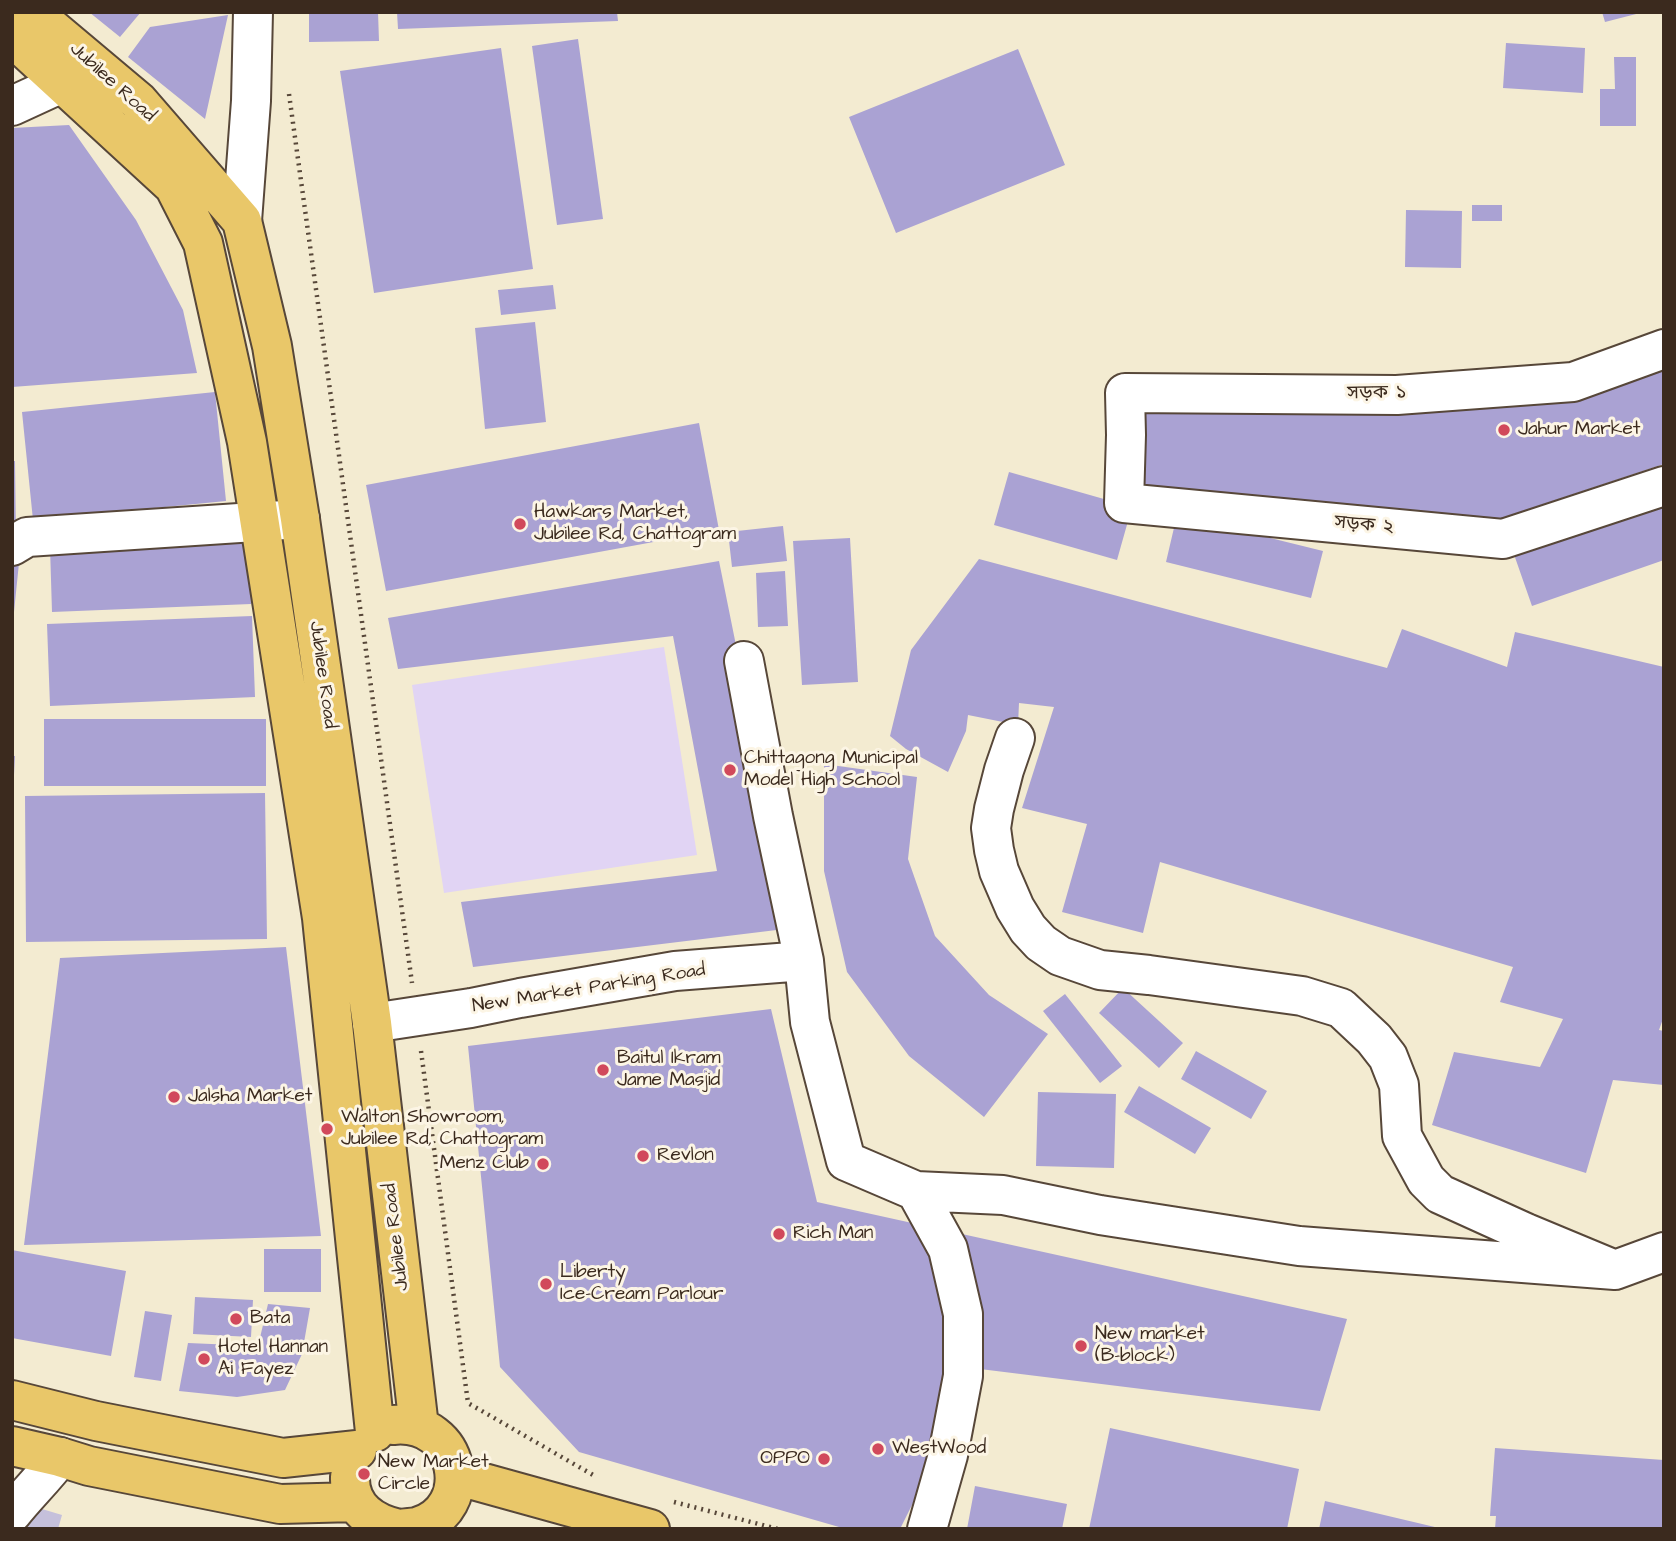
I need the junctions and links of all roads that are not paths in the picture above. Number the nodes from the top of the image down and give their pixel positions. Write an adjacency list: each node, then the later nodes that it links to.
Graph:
1 (32, 12): 4 (main road, Jubilee Road)
2 (253, 12): 6 (street)
3 (12, 37): 4 (main road)
4 (76, 72): 5 (street); 6 (main road, Jubilee Road); 11 (main road)
5 (12, 106)
6 (242, 221): 10 (main road, Jubilee Road)
7 (1664, 349): 8 (street, সড়ক ১)
8 (1126, 435): 9 (street, সড়ক ২)
9 (1664, 486)
10 (300, 519): 11 (street); 16 (main road, Jubilee Road)
11 (260, 522): 12 (street); 22 (main road)
12 (12, 546)
13 (744, 661): 15 (street)
14 (1015, 738): 19 (street)
15 (804, 961): 16 (street, New Market Parking Road); 17 (street)
16 (372, 1023): 21 (main road, Jubilee Road)
17 (916, 1191): 19 (street); 30 (street)
18 (1664, 1252): 19 (street)
19 (1615, 1270)
20 (12, 1400): 22 (main road)
21 (419, 1427): 22 (main road); 25 (main road)
22 (366, 1441): 28 (main road)
23 (12, 1446): 24 (main road)
24 (60, 1457): 26 (street); 28 (main road)
25 (454, 1483): 27 (main road); 28 (main road); 29 (main road)
26 (12, 1513)
27 (656, 1514)
28 (377, 1521)
29 (580, 1529)
30 (927, 1529)

